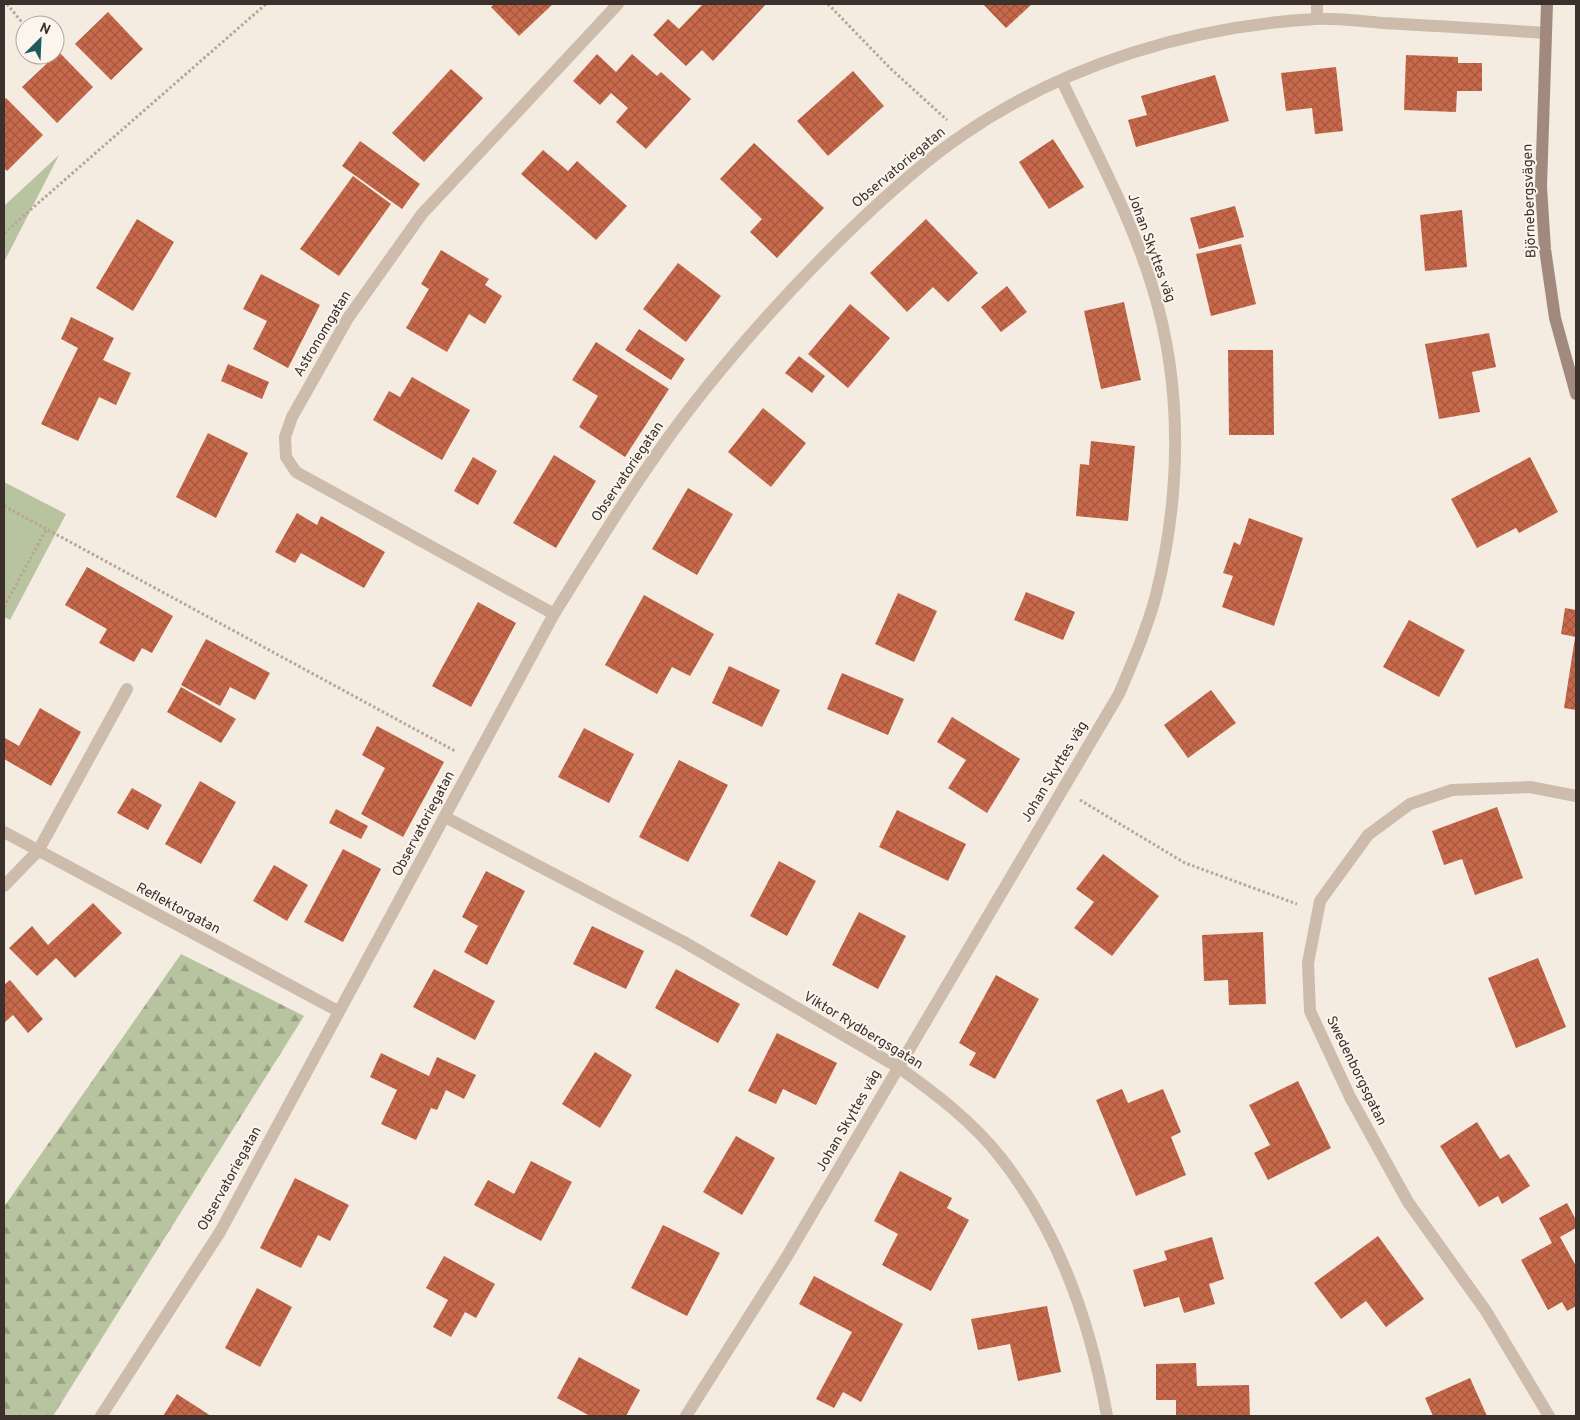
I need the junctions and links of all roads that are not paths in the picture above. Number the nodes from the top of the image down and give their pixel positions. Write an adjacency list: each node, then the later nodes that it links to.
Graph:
1 (618, 4): 8 (street, Astronomgatan)
2 (1317, 4): 4 (street)
3 (1547, 4): 5 (street, Björnebergsvägen)
4 (1317, 19): 5 (street, Observatoriegatan); 6 (street, Observatoriegatan)
5 (1545, 33): 7 (street, Björnebergsvägen)
6 (1062, 81): 8 (street, Observatoriegatan); 16 (street, Johan Skyttes väg)
7 (1576, 394)
8 (554, 614): 11 (street, Observatoriegatan)
9 (127, 689): 13 (street)
10 (1576, 796): 20 (street, Swedenborgsgatan)
11 (445, 817): 15 (street, Observatoriegatan); 16 (street, Viktor Rydbergsgatan)
12 (4, 832): 13 (street, Reflektorgatan)
13 (38, 851): 14 (street); 15 (street, Reflektorgatan)
14 (4, 886)
15 (338, 1011): 17 (street, Observatoriegatan)
16 (898, 1067): 18 (street, Johan Skyttes väg); 19 (street, Viktor Rydbergsgatan)
17 (101, 1416)
18 (686, 1416)
19 (1107, 1416)
20 (1549, 1416)

